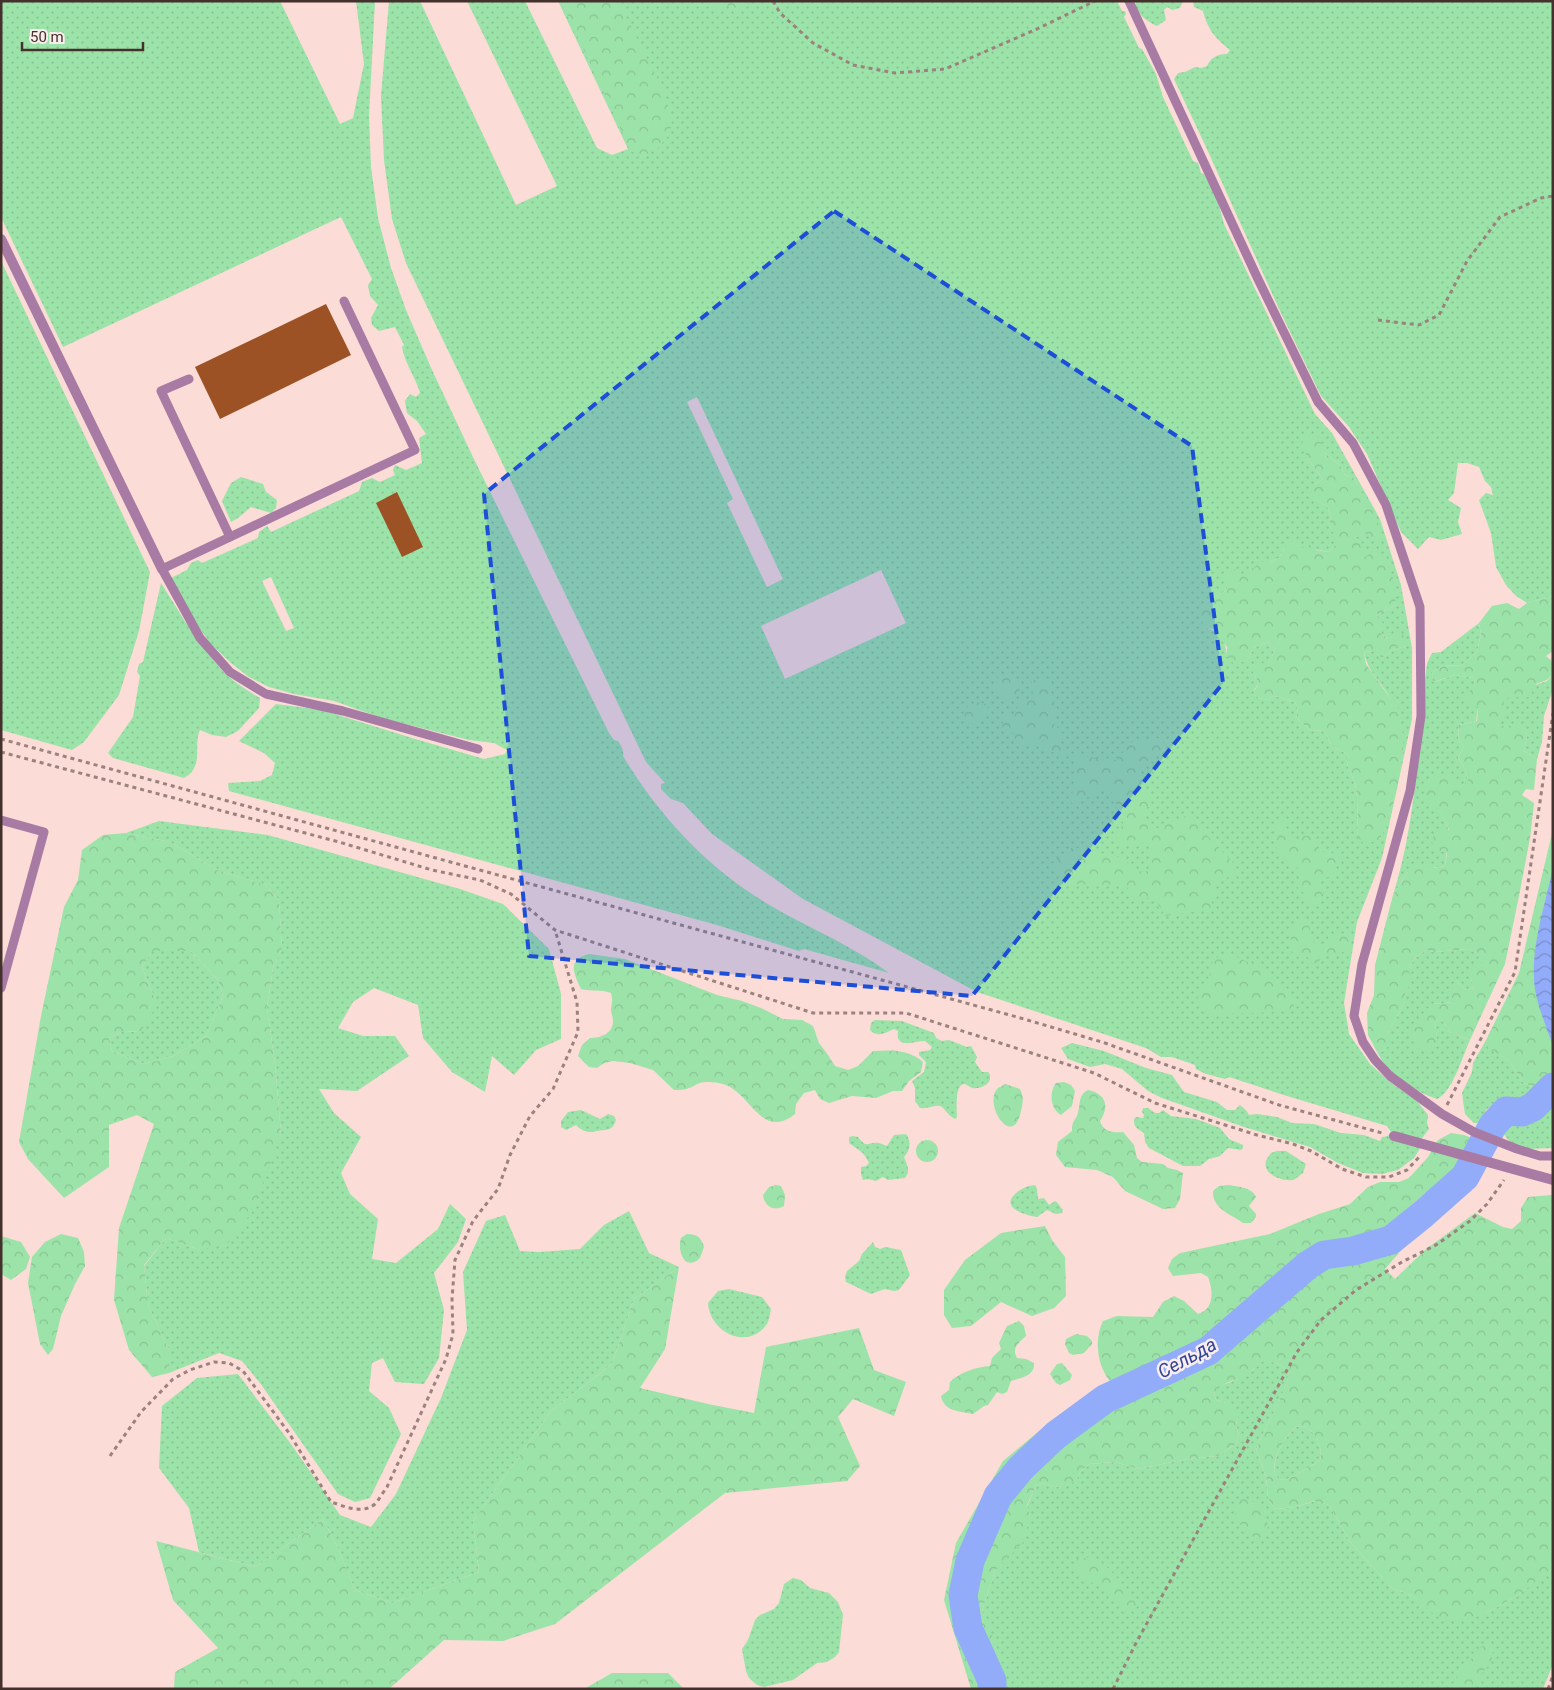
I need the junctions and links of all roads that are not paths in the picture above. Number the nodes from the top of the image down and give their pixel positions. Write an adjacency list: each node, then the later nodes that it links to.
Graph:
1 (1129, 1): 11 (lane)
2 (1, 239): 6 (street)
3 (344, 301): 5 (lane)
4 (189, 379): 5 (lane)
5 (230, 537): 6 (lane)
6 (162, 569): 7 (lane)
7 (478, 749)
8 (1, 820): 9 (lane)
9 (1, 988)
10 (1394, 1136): 12 (street, bridge)
11 (1553, 1156)
12 (1553, 1180)

